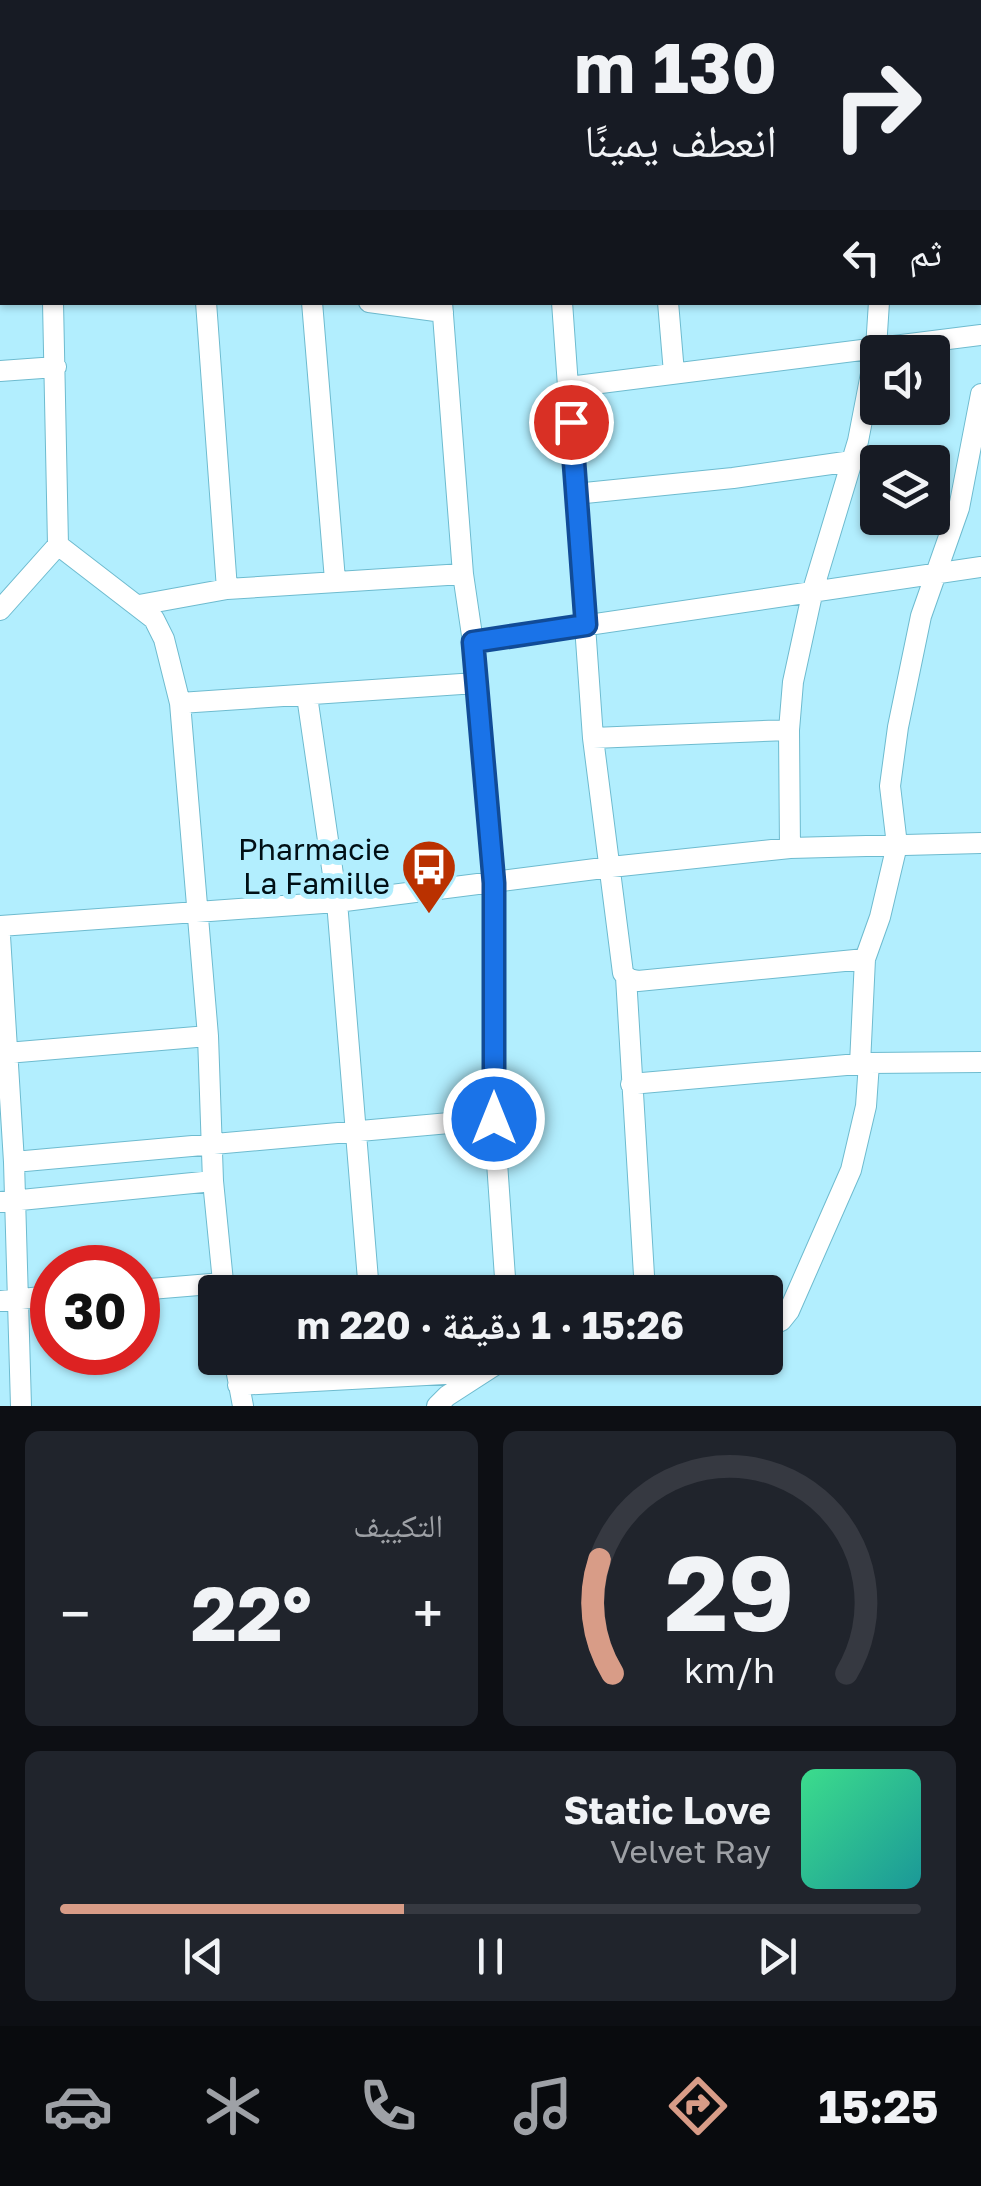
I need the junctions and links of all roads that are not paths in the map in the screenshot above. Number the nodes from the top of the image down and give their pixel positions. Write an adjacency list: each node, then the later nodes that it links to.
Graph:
1 (53, 305): 13 (street)
2 (206, 305): 26 (street)
3 (312, 305): 25 (street)
4 (412, 305): 8 (street)
5 (562, 305): 16 (street)
6 (668, 305): 15 (street)
7 (879, 305): 9 (street)
8 (442, 307): 24 (street)
9 (877, 335)
10 (981, 335): 11 (street)
11 (950, 339)
12 (860, 350): 15 (street)
13 (56, 367): 14 (street); 21 (street)
14 (0, 371)
15 (674, 373): 16 (street)
16 (569, 387): 20 (street)
17 (981, 394): 23 (street)
18 (860, 424): 19 (street)
19 (852, 462): 20 (street); 27 (street)
20 (575, 494): 30 (street)
21 (58, 545): 28 (street); 29 (street)
22 (981, 567): 23 (street)
23 (939, 571): 27 (street); 38 (street)
24 (463, 574): 25 (street); 31 (street)
25 (335, 580): 26 (street)
26 (227, 589): 28 (street)
27 (814, 590): 30 (street); 35 (street)
28 (139, 605): 34 (street)
29 (0, 610)
30 (586, 625): 31 (street); 36 (street)
31 (473, 642): 32 (street)
32 (476, 682): 33 (street); 41 (street)
33 (307, 696): 34 (street); 42 (street)
34 (180, 702): 43 (street)
35 (789, 730): 36 (street); 39 (street)
36 (593, 738): 40 (street)
37 (981, 843): 38 (street)
38 (897, 845): 39 (street); 46 (street)
39 (790, 848): 40 (street)
40 (611, 866): 41 (street); 47 (street)
41 (494, 883): 42 (street); 53 (street)
42 (337, 902): 43 (street); 54 (street)
43 (198, 911): 44 (street); 48 (street)
44 (0, 926)
45 (0, 936): 49 (street)
46 (865, 959): 47 (street); 51 (street)
47 (626, 976): 52 (street)
48 (208, 1036): 49 (street); 55 (street)
49 (7, 1053): 56 (street)
50 (981, 1062): 51 (street)
51 (864, 1064): 52 (street); 66 (street)
52 (631, 1084): 62 (street)
53 (494, 1119): 54 (street); 61 (street)
54 (358, 1131): 55 (street); 60 (street)
55 (212, 1144): 56 (street); 57 (street)
56 (14, 1162): 58 (street)
57 (213, 1181): 58 (street); 59 (street)
58 (8, 1201): 65 (street)
59 (223, 1275)
60 (368, 1275)
61 (505, 1275)
62 (645, 1275)
63 (160, 1289): 64 (street)
64 (198, 1289)
65 (9, 1300): 71 (street)
66 (783, 1318)
67 (237, 1375): 70 (street)
68 (319, 1375): 70 (street)
69 (478, 1375): 73 (street)
70 (238, 1385): 72 (street)
71 (22, 1406)
72 (244, 1406)
73 (437, 1406)

